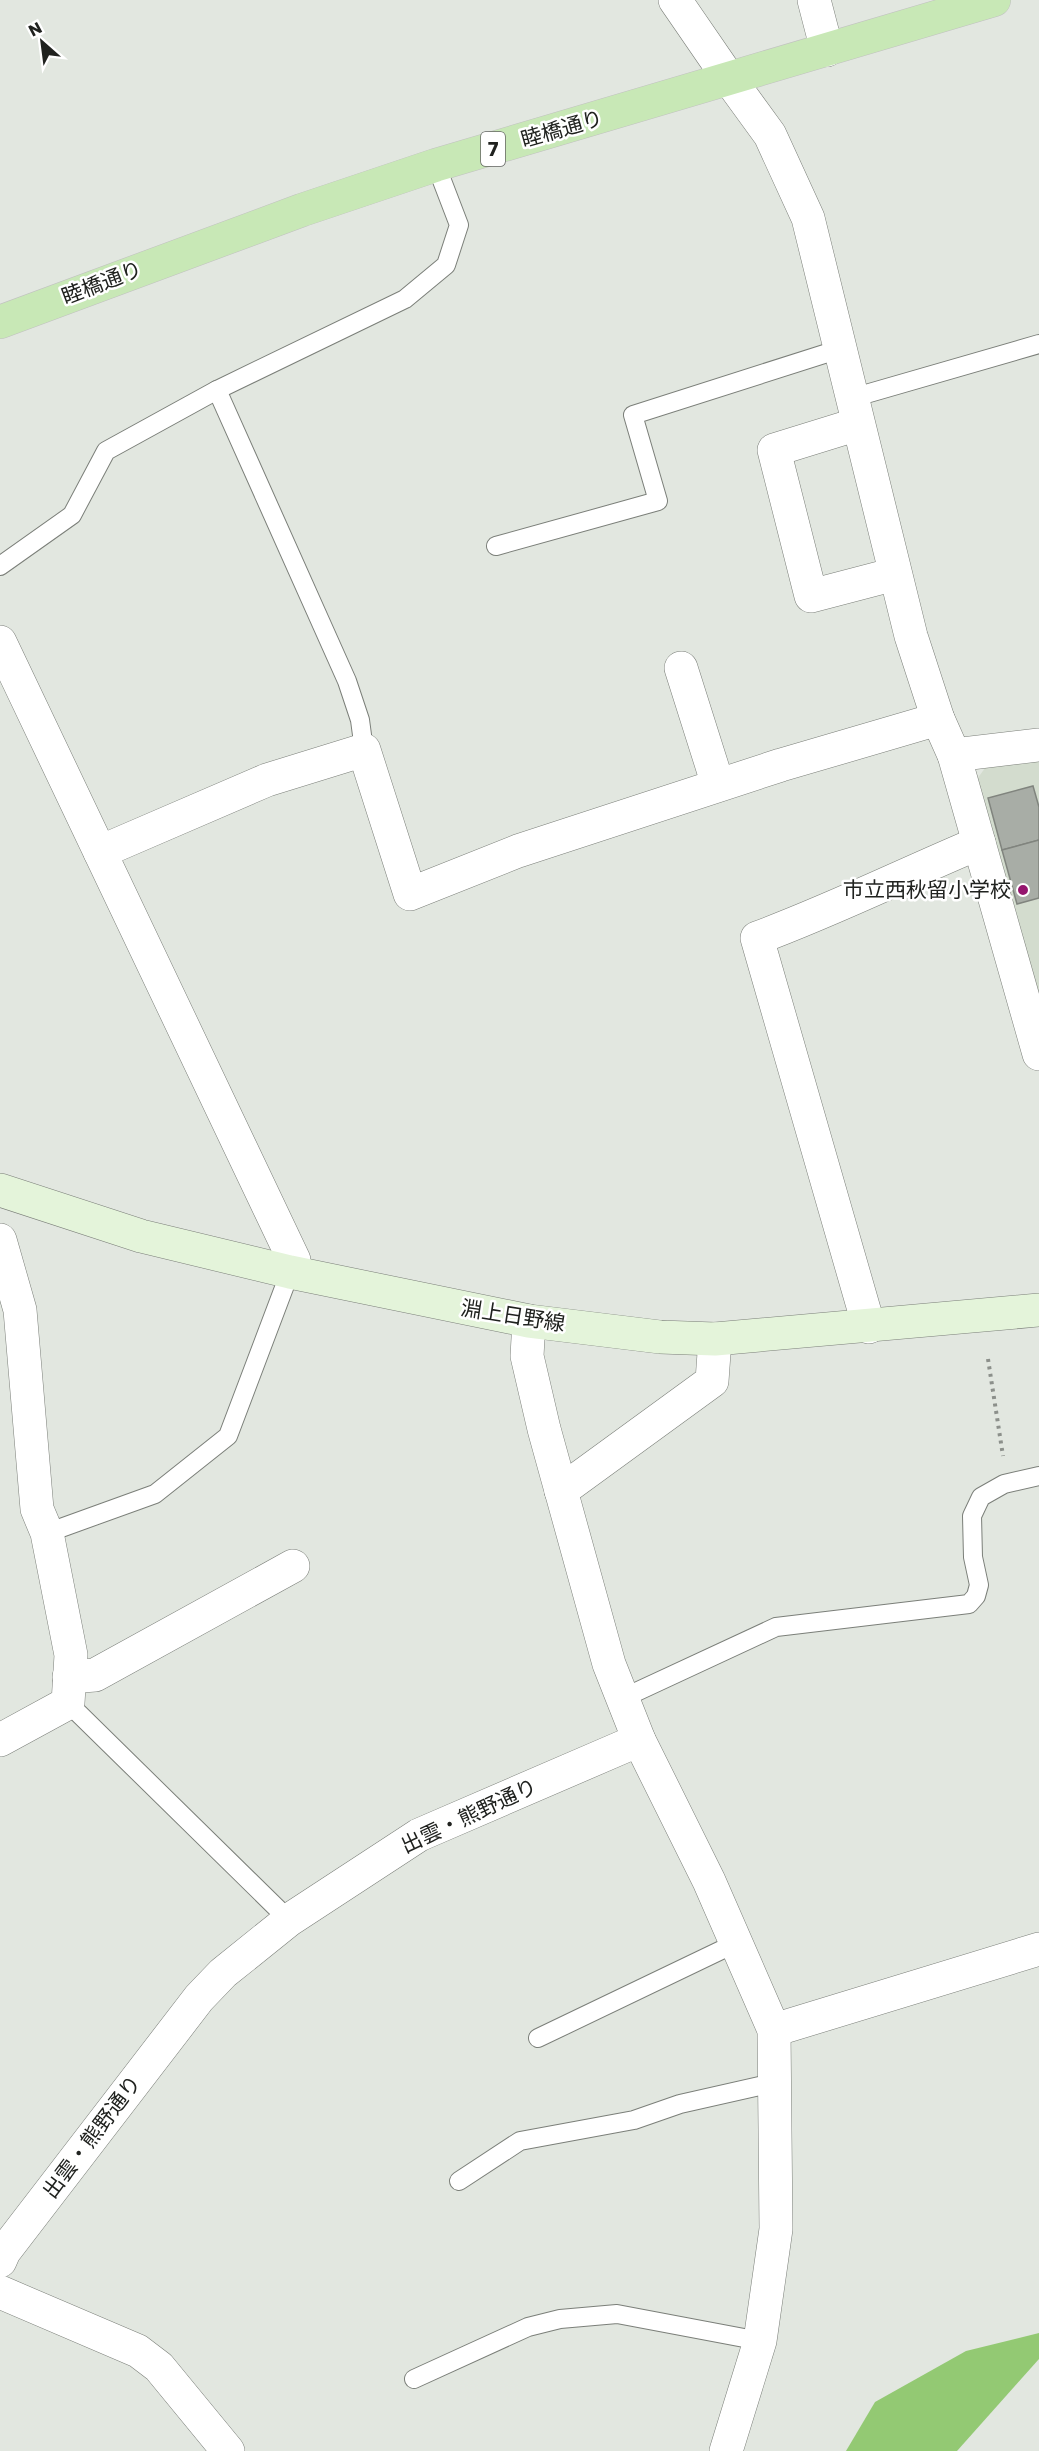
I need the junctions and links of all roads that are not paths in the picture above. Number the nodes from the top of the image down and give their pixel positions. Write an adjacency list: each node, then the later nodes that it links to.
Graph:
1 (675, 0): 5 (street)
2 (814, 0): 4 (street)
3 (994, 0): 4 (main road, 睦橋通り / 7)
4 (827, 50): 5 (main road, 睦橋通り / 7)
5 (730, 80): 6 (main road, 睦橋通り / 7); 9 (street)
6 (436, 165): 7 (main road, 睦橋通り / 7); 10 (lane)
7 (0, 322)
8 (1039, 344): 11 (lane)
9 (840, 349): 11 (street); 12 (lane)
10 (217, 390): 13 (lane); 19 (lane)
11 (855, 411): 14 (street); 14 (street)
12 (496, 546)
13 (0, 566)
14 (895, 574): 17 (street)
15 (0, 642): 23 (street)
16 (681, 668): 21 (street)
17 (938, 719): 20 (street); 21 (street)
18 (1039, 745): 20 (street)
19 (364, 750): 21 (street); 23 (street)
20 (954, 755): 22 (street)
21 (718, 785)
22 (979, 843): 24 (street); 30 (street)
23 (100, 852): 27 (street)
24 (1039, 1054)
25 (0, 1190): 27 (main road, 淵上日野線)
26 (2, 1251): 34 (street)
27 (290, 1272): 29 (main road, 淵上日野線); 34 (lane)
28 (1039, 1310): 30 (main road, 淵上日野線)
29 (528, 1321): 31 (main road, 淵上日野線); 33 (street)
30 (869, 1327): 31 (main road, 淵上日野線)
31 (715, 1339): 33 (street)
32 (1039, 1476): 37 (lane)
33 (561, 1491): 37 (street)
34 (47, 1533): 36 (street)
35 (293, 1566): 36 (street)
36 (69, 1690): 38 (street); 40 (lane)
37 (621, 1699): 39 (street)
38 (0, 1740)
39 (639, 1740): 40 (street, 出雲・熊野通り); 41 (street)
40 (289, 1920): 47 (street, 出雲・熊野通り)
41 (736, 1942): 43 (street); 44 (lane)
42 (1039, 1949): 43 (street)
43 (774, 2030): 45 (street)
44 (538, 2038)
45 (773, 2083): 46 (lane); 49 (street)
46 (459, 2181)
47 (1, 2254)
48 (0, 2292): 51 (street)
49 (760, 2342): 50 (lane); 52 (street)
50 (414, 2379)
51 (228, 2451)
52 (726, 2451)

